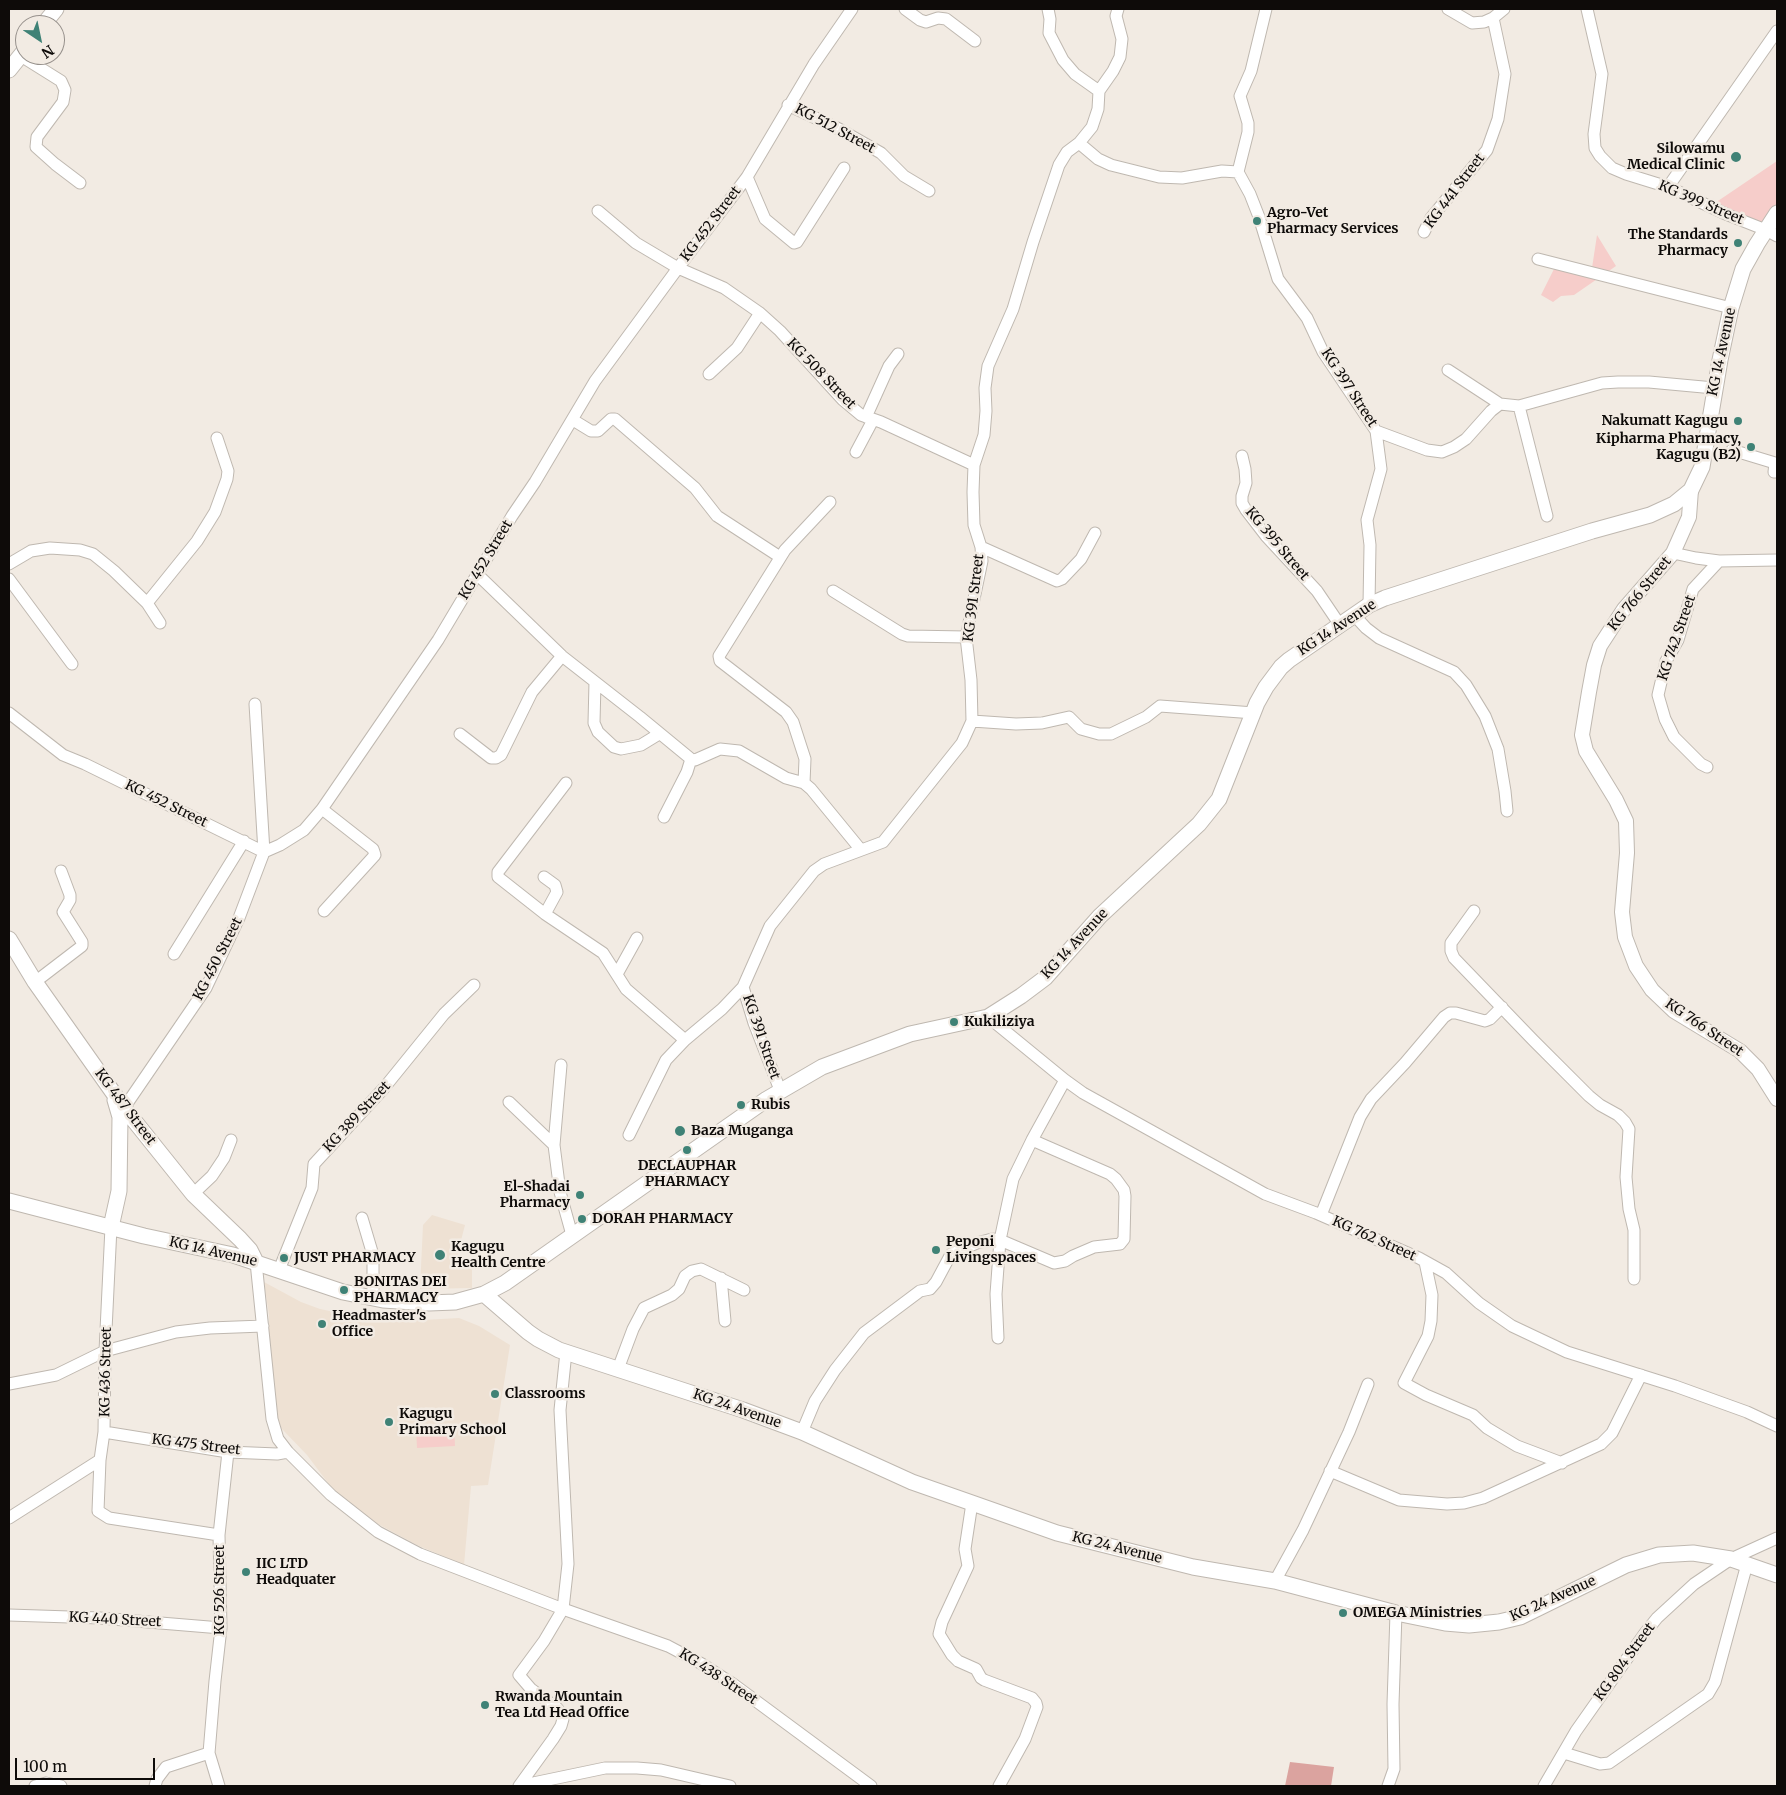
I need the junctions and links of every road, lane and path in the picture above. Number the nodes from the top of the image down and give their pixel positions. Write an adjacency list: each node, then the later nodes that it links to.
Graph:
1 (852, 9): 14 (street, KG 452 Street)
2 (905, 9): 11 (street)
3 (1048, 9): 13 (street)
4 (1118, 9): 13 (street, KG 391 Street)
5 (1266, 9): 17 (street)
6 (1448, 9): 9 (street)
7 (1504, 9): 9 (street)
8 (1587, 9): 20 (street, KG 399 Street)
9 (1493, 18): 24 (street, KG 441 Street)
10 (1777, 31): 20 (street)
11 (975, 41)
12 (39, 65): 19 (street)
13 (1099, 91): 15 (street, KG 391 Street)
14 (788, 105): 18 (street, KG 452 Street); 21 (street, KG 512 Street)
15 (1079, 143): 17 (street); 43 (street, KG 391 Street)
16 (844, 168): 18 (street)
17 (1238, 172): 38 (street, KG 397 Street)
18 (747, 176): 27 (street, KG 452 Street)
19 (80, 183)
20 (1668, 187): 25 (street, KG 399 Street)
21 (929, 191)
22 (598, 211): 27 (street, KG 508 Street)
23 (1777, 214): 25 (main road, KG 14 Avenue)
24 (1424, 232)
25 (1772, 233): 28 (main road, KG 14 Avenue)
26 (1538, 259): 28 (street)
27 (678, 268): 29 (street, KG 508 Street); 37 (street, KG 452 Street)
28 (1731, 308): 33 (main road, KG 14 Avenue)
29 (760, 313): 32 (street); 36 (street, KG 508 Street)
30 (898, 354): 36 (street)
31 (1448, 370): 34 (street)
32 (709, 374)
33 (1714, 388): 35 (street); 45 (main road, KG 14 Avenue)
34 (1500, 404): 35 (street); 38 (street, KG 397 Street)
35 (1519, 406): 47 (street)
36 (870, 419): 41 (street); 43 (street, KG 508 Street)
37 (573, 420): 51 (street); 55 (street, KG 452 Street)
38 (1376, 431): 59 (street)
39 (217, 438): 58 (street)
40 (1732, 450): 44 (street)
41 (856, 452)
42 (1242, 456): 62 (street, KG 395 Street)
43 (974, 465): 49 (street, KG 391 Street)
44 (1777, 472)
45 (1692, 490): 50 (street, KG 766 Street); 59 (main road, KG 14 Avenue)
46 (830, 502): 51 (street)
47 (1547, 516)
48 (1096, 533): 49 (street)
49 (981, 547): 63 (street, KG 391 Street)
50 (1673, 553): 53 (street); 102 (street, KG 766 Street)
51 (780, 557): 76 (street)
52 (1777, 560): 53 (street)
53 (1719, 561): 74 (street, KG 742 Street)
54 (9, 564): 58 (street)
55 (476, 574): 64 (street); 77 (street, KG 452 Street)
56 (9, 579): 65 (street)
57 (833, 591): 63 (street)
58 (147, 603): 61 (street)
59 (1370, 605): 60 (main road, KG 14 Avenue)
60 (1354, 616): 62 (main road, KG 14 Avenue); 78 (street)
61 (160, 623)
62 (1340, 624): 69 (main road, KG 14 Avenue)
63 (966, 637): 70 (street, KG 391 Street)
64 (562, 656): 66 (street); 71 (street)
65 (72, 664)
66 (595, 682): 72 (street); 72 (street)
67 (255, 704): 82 (street)
68 (9, 713): 80 (street, KG 452 Street)
69 (1254, 713): 70 (street); 96 (main road, KG 14 Avenue)
70 (972, 721): 81 (street, KG 391 Street)
71 (460, 734)
72 (659, 734): 73 (street)
73 (691, 759): 76 (street); 79 (street)
74 (1707, 767)
75 (566, 783): 87 (street)
76 (804, 783): 81 (street)
77 (322, 809): 82 (street, KG 452 Street); 85 (street)
78 (1507, 811)
79 (664, 817)
80 (244, 841): 82 (street, KG 452 Street); 90 (street)
81 (861, 850): 94 (street, KG 391 Street)
82 (264, 852): 104 (street, KG 450 Street)
83 (61, 871): 92 (street)
84 (544, 877): 87 (street)
85 (324, 911)
86 (1474, 911): 95 (street)
87 (545, 914): 91 (street)
88 (637, 938): 91 (street)
89 (9, 939): 92 (main road, KG 487 Street)
90 (174, 954)
91 (616, 974): 97 (street)
92 (35, 982): 101 (main road, KG 487 Street)
93 (474, 985): 118 (street, KG 389 Street)
94 (744, 987): 97 (street); 100 (street, KG 391 Street)
95 (1502, 1007): 111 (street); 120 (street)
96 (988, 1017): 99 (street, KG 762 Street); 100 (main road, KG 14 Avenue)
97 (685, 1040): 105 (street)
98 (561, 1065): 108 (street)
99 (1065, 1080): 107 (street); 111 (street, KG 762 Street)
100 (780, 1090): 114 (main road, KG 14 Avenue)
101 (113, 1092): 104 (main road, KG 487 Street); 113 (main road)
102 (1777, 1099)
103 (509, 1102): 108 (street)
104 (124, 1108): 109 (main road, KG 487 Street)
105 (629, 1136)
106 (231, 1140): 109 (street)
107 (1032, 1140): 115 (street); 115 (street)
108 (554, 1145): 114 (street)
109 (193, 1194): 116 (main road, KG 487 Street)
110 (9, 1201): 113 (main road, KG 14 Avenue)
111 (1321, 1215): 117 (street, KG 762 Street)
112 (362, 1218): 123 (street)
113 (112, 1228): 116 (main road, KG 14 Avenue); 127 (street, KG 436 Street)
114 (572, 1236): 122 (main road, KG 14 Avenue)
115 (1000, 1240): 126 (street); 135 (street)
116 (256, 1262): 118 (main road, KG 14 Avenue); 125 (street, KG 438 Street)
117 (1425, 1262): 130 (street, KG 762 Street); 139 (street)
118 (279, 1270): 123 (main road, KG 14 Avenue)
119 (722, 1278): 121 (street); 124 (street); 129 (street)
120 (1634, 1279)
121 (744, 1290)
122 (484, 1294): 123 (main road, KG 14 Avenue); 128 (main road, KG 24 Avenue)
123 (373, 1298)
124 (725, 1321)
125 (263, 1326): 127 (street); 137 (street, KG 438 Street)
126 (998, 1338)
127 (105, 1351): 131 (street); 134 (street, KG 436 Street)
128 (566, 1352): 129 (main road, KG 24 Avenue); 149 (street)
129 (618, 1369): 135 (main road, KG 24 Avenue)
130 (1641, 1375): 133 (street, KG 762 Street); 139 (street)
131 (9, 1384)
132 (1368, 1384): 140 (street)
133 (1777, 1426)
134 (104, 1432): 136 (street, KG 475 Street); 138 (street, KG 436 Street)
135 (802, 1432): 141 (main road, KG 24 Avenue)
136 (228, 1452): 137 (street, KG 475 Street); 143 (street, KG 526 Street)
137 (288, 1452): 149 (street, KG 438 Street)
138 (100, 1460): 142 (street); 143 (street, KG 436 Street)
139 (1562, 1463): 140 (street)
140 (1330, 1471): 148 (street)
141 (972, 1503): 148 (main road, KG 24 Avenue); 161 (street)
142 (9, 1518)
143 (220, 1535): 152 (street, KG 526 Street)
144 (1777, 1538): 145 (street, KG 804 Street)
145 (1731, 1559): 146 (main road, KG 24 Avenue); 150 (main road, KG 24 Avenue); 154 (street, KG 804 Street)
146 (1747, 1564): 147 (main road, KG 24 Avenue); 154 (street)
147 (1777, 1575)
148 (1275, 1581): 150 (main road, KG 24 Avenue)
149 (562, 1608): 159 (street); 160 (street, KG 438 Street)
150 (1396, 1613): 162 (street)
151 (9, 1616): 152 (street, KG 440 Street)
152 (222, 1628): 153 (street, KG 526 Street)
153 (210, 1753): 157 (street); 158 (street, KG 526 Street)
154 (1564, 1753): 163 (street, KG 804 Street)
155 (35, 1786): 156 (street)
156 (61, 1786)
157 (155, 1786)
158 (219, 1786)
159 (730, 1786)
160 (871, 1786)
161 (999, 1786)
162 (1388, 1786)
163 (1544, 1786)

